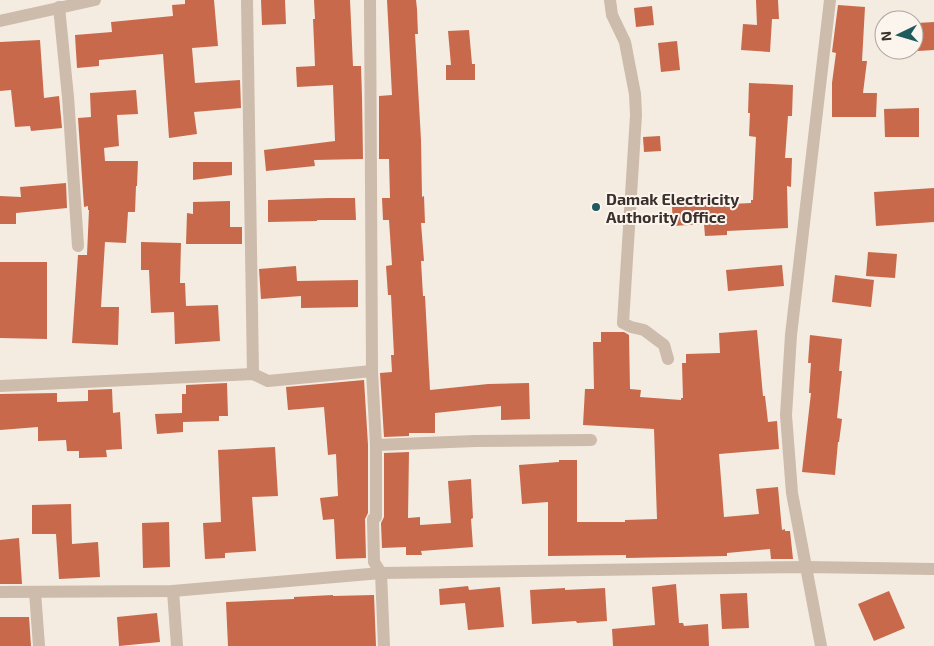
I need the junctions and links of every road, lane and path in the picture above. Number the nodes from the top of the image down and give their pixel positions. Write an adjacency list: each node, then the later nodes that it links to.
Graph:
1 (95, 0): 6 (street)
2 (247, 0): 11 (street)
3 (370, 0): 10 (street)
4 (610, 0): 9 (street)
5 (830, 0): 15 (street)
6 (59, 8): 7 (street); 8 (street)
7 (0, 21)
8 (78, 246)
9 (668, 358)
10 (372, 371): 11 (street); 14 (street)
11 (253, 374): 12 (street)
12 (0, 386)
13 (592, 440): 14 (street)
14 (376, 445): 17 (street)
15 (806, 567): 16 (street); 17 (street); 24 (street)
16 (934, 569)
17 (381, 574): 18 (street); 23 (street)
18 (173, 591): 20 (street); 22 (street)
19 (0, 592): 20 (street)
20 (35, 592): 21 (street)
21 (39, 646)
22 (177, 646)
23 (384, 646)
24 (821, 646)

